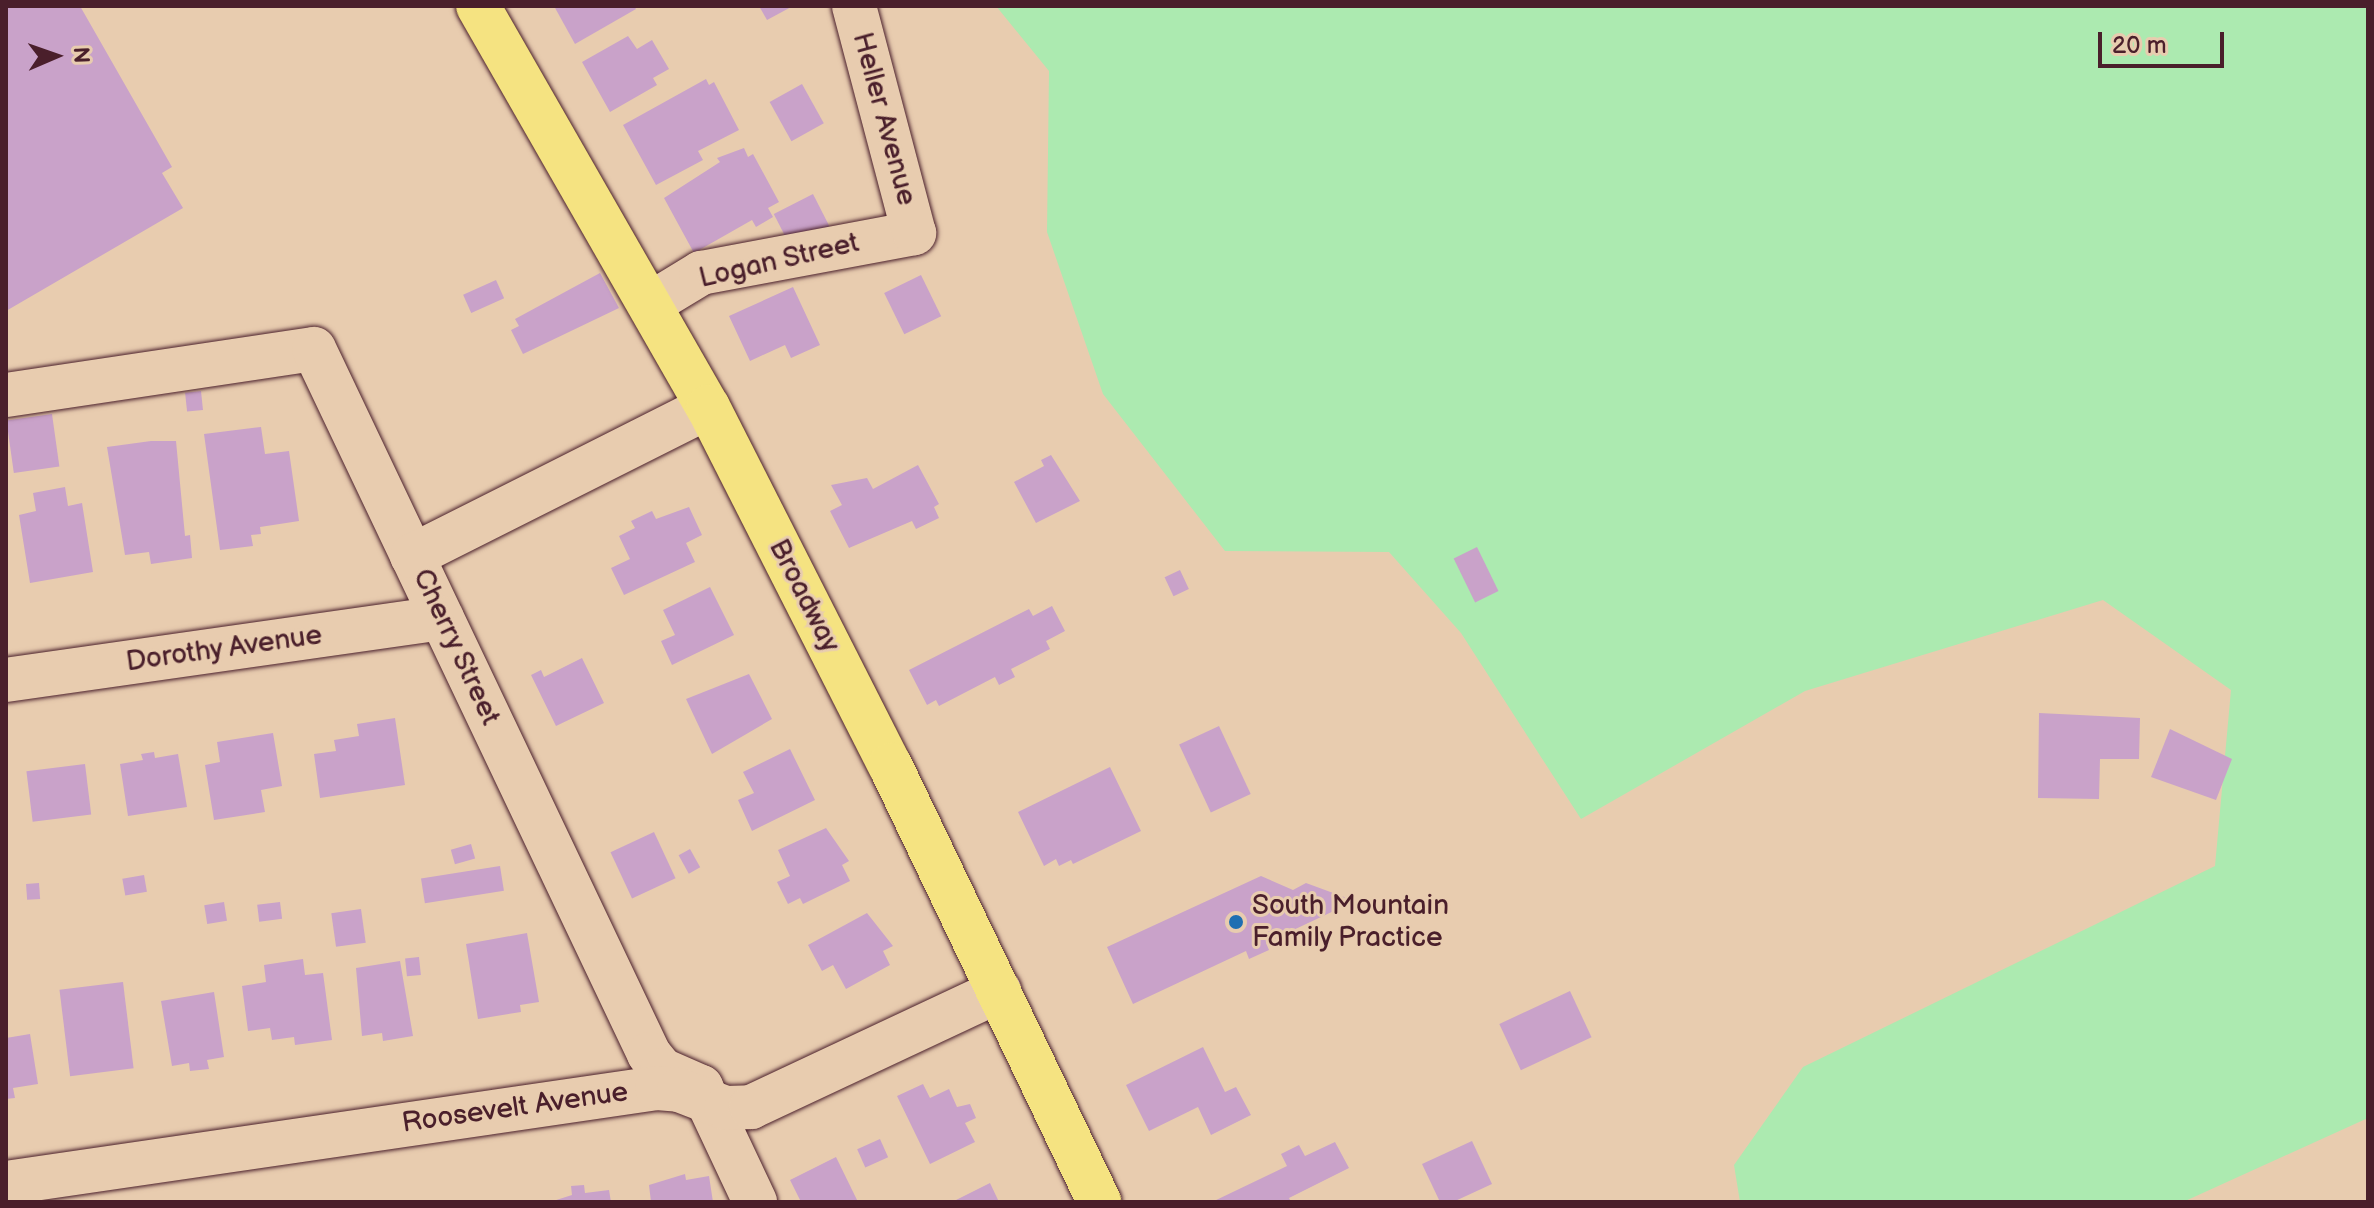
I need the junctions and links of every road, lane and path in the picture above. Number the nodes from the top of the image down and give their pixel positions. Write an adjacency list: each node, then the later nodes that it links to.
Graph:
1 (478, 6): 4 (main road, Broadway)
2 (854, 6): 3 (street, Heller Avenue)
3 (914, 233): 4 (street, Logan Street)
4 (650, 304): 6 (main road, Broadway)
5 (6, 395): 7 (street, Cherry Street)
6 (708, 407): 7 (street); 10 (main road, Broadway)
7 (412, 556): 8 (street, Cherry Street)
8 (442, 618): 9 (street, Dorothy Avenue); 11 (street, Cherry Street)
9 (6, 680)
10 (999, 991): 11 (street, Roosevelt Avenue); 14 (main road, Broadway)
11 (713, 1104): 12 (street, Roosevelt Avenue); 13 (street, Cherry Street)
12 (6, 1183)
13 (755, 1202)
14 (1099, 1202)

